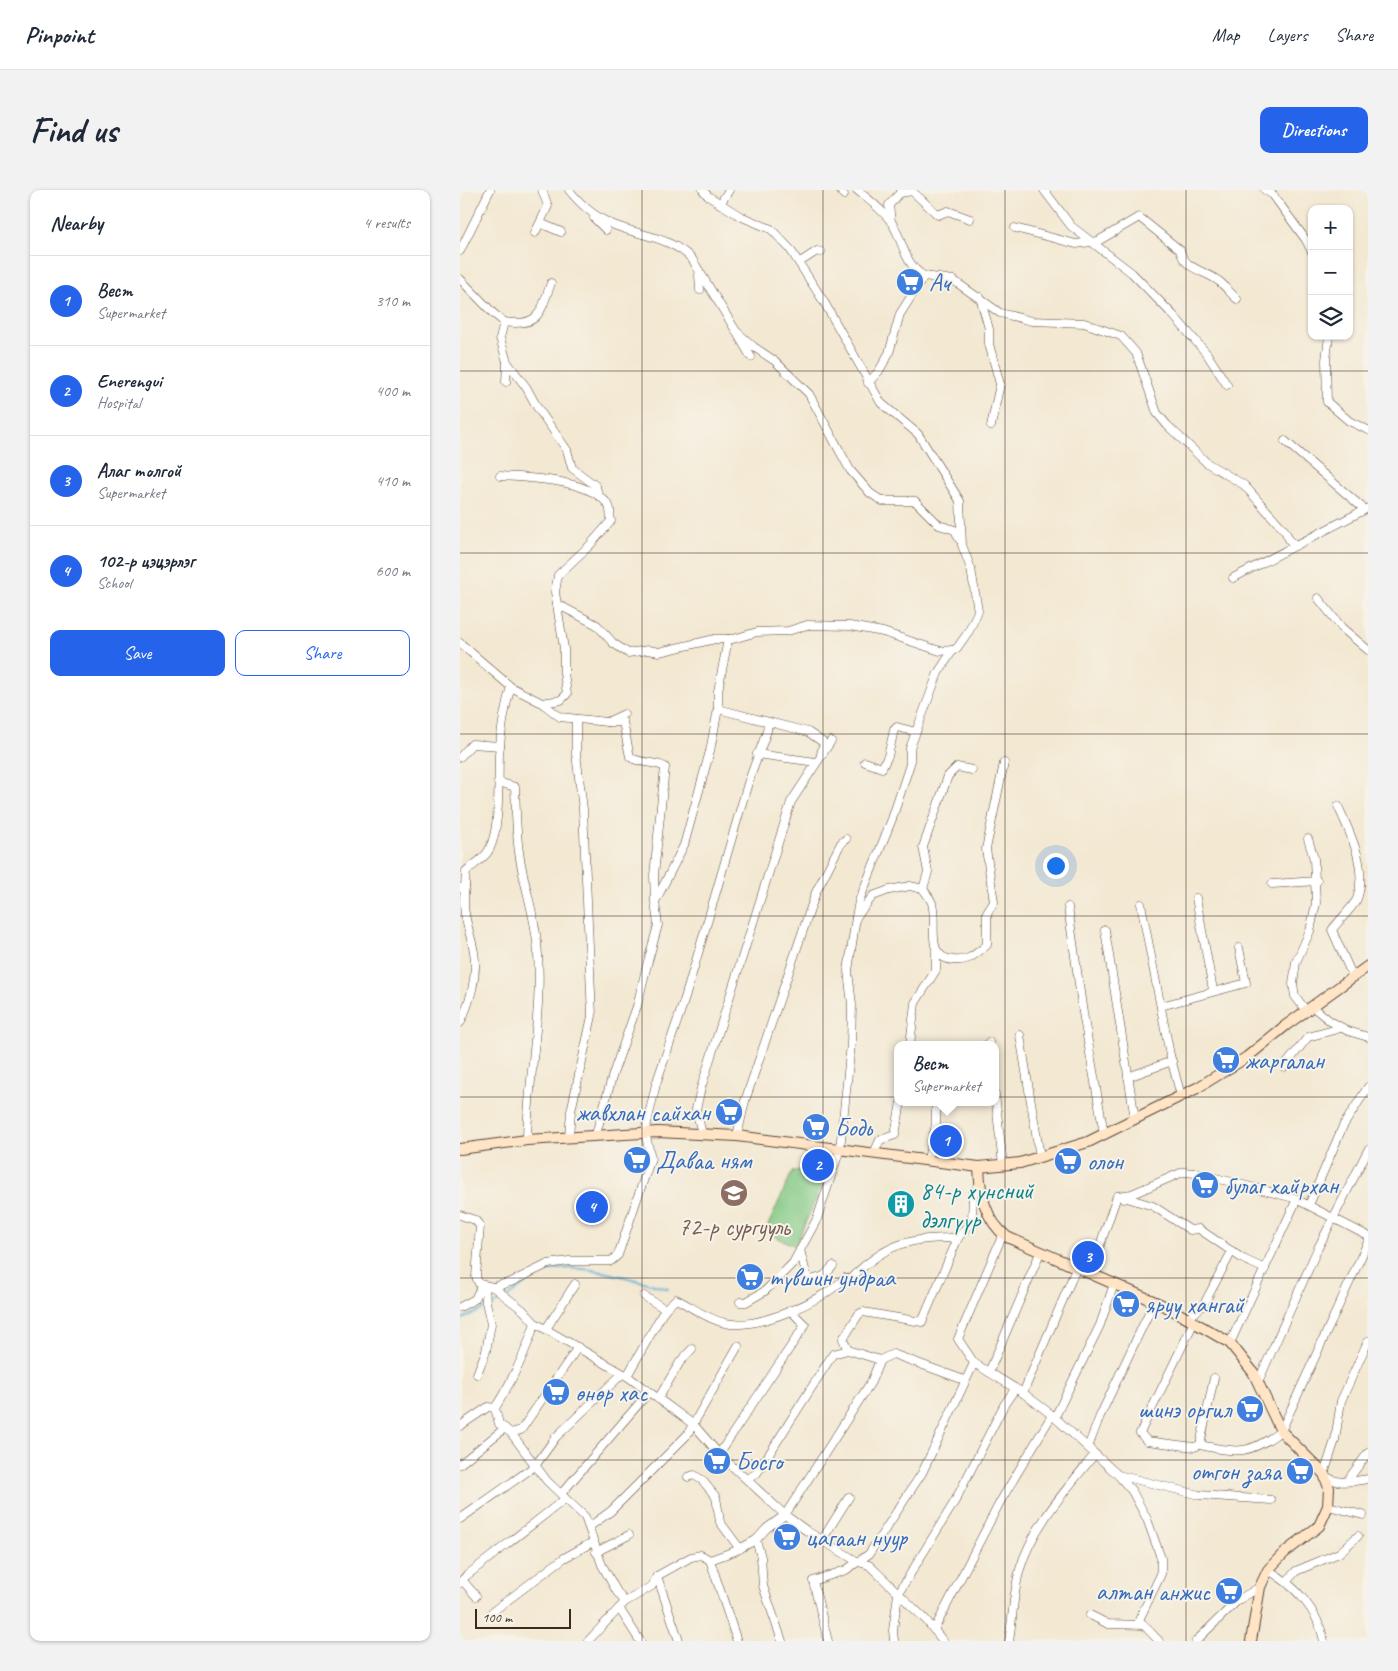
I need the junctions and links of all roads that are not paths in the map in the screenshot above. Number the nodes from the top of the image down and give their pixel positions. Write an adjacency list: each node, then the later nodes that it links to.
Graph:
1 (490, 190): 23 (street)
2 (542, 190): 14 (street)
3 (703, 190): 10 (street)
4 (729, 190): 10 (street)
5 (857, 190): 13 (street)
6 (1044, 190): 21 (street)
7 (569, 191): 11 (street)
8 (902, 191): 12 (street); 13 (street)
9 (1268, 191): 22 (street)
10 (720, 204): 25 (street)
11 (587, 206): 16 (street); 18 (street)
12 (970, 219)
13 (891, 222): 27 (street)
14 (540, 223): 17 (street); 19 (street)
15 (1016, 228): 21 (street)
16 (606, 230)
17 (561, 232)
18 (636, 232): 20 (street); 26 (street)
19 (535, 233)
20 (648, 243)
21 (1091, 243): 32 (street); 40 (street)
22 (1311, 250)
23 (460, 251)
24 (820, 252): 25 (street)
25 (800, 262): 39 (street)
26 (697, 268): 30 (street); 34 (street)
27 (924, 276): 31 (street); 39 (street)
28 (460, 279): 33 (street)
29 (551, 283): 33 (street)
30 (700, 290)
31 (980, 297): 41 (street); 48 (street)
32 (1237, 299)
33 (504, 322): 37 (street)
34 (736, 331): 36 (street); 47 (street)
35 (1328, 340): 42 (street)
36 (751, 357)
37 (507, 362): 38 (street); 45 (street)
38 (506, 382)
39 (868, 383): 47 (street)
40 (1227, 386)
41 (991, 426)
42 (1368, 430)
43 (1285, 441): 46 (street)
44 (500, 476): 45 (street)
45 (598, 495): 51 (street)
46 (1366, 508): 48 (street)
47 (962, 545): 56 (street)
48 (1297, 545): 49 (street)
49 (1233, 578)
50 (1318, 598): 57 (street)
51 (557, 604): 52 (street); 59 (street)
52 (728, 639): 56 (street); 60 (street)
53 (460, 643): 55 (street)
54 (460, 648): 55 (street)
55 (469, 650): 58 (street)
56 (953, 650): 65 (street)
57 (1368, 650)
58 (511, 687): 59 (street); 67 (street)
59 (542, 703): 62 (street)
60 (718, 709): 64 (street); 84 (street)
61 (624, 714): 63 (street)
62 (576, 719): 63 (street); 115 (street)
63 (607, 722): 84 (street)
64 (768, 722): 68 (street); 69 (street)
65 (916, 732): 72 (street); 88 (street)
66 (831, 740): 69 (street)
67 (500, 746): 70 (street); 75 (street)
68 (757, 754): 71 (street); 111 (street)
69 (821, 754): 71 (street)
70 (460, 757)
71 (816, 762): 113 (street)
72 (865, 762)
73 (1004, 763): 91 (street)
74 (972, 770): 82 (street)
75 (498, 782): 81 (street); 117 (street)
76 (1338, 806): 93 (street)
77 (846, 839): 116 (street)
78 (1308, 839): 79 (street)
79 (1317, 882): 80 (street); 96 (street)
80 (1272, 884)
81 (462, 888): 86 (street)
82 (923, 890): 88 (street); 91 (street)
83 (1196, 898): 94 (street)
84 (655, 902): 112 (street)
85 (1141, 904): 95 (street)
86 (461, 905): 97 (street)
87 (1068, 907): 114 (street)
88 (856, 917): 119 (street)
89 (1104, 930): 104 (street)
90 (1239, 948): 94 (street)
91 (936, 952): 101 (street)
92 (1368, 966): 93 (main road)
93 (1352, 975): 96 (main road)
94 (1213, 990): 95 (street)
95 (1161, 1006): 102 (street)
96 (1310, 1009): 98 (street); 106 (main road)
97 (460, 1023)
98 (1341, 1028): 100 (street); 103 (street)
99 (1020, 1035): 122 (street)
100 (1368, 1036)
101 (910, 1041)
102 (1172, 1061): 104 (street); 106 (street)
103 (1284, 1067)
104 (1128, 1077): 110 (street)
105 (1368, 1087): 128 (street)
106 (1181, 1096): 110 (main road)
107 (900, 1106): 121 (street)
108 (936, 1106): 123 (street)
109 (996, 1106): 124 (street)
110 (1136, 1119): 114 (main road)
111 (645, 1132): 112 (main road); 113 (main road); 147 (street)
112 (596, 1134): 115 (main road)
113 (702, 1134): 116 (main road)
114 (1104, 1134): 122 (main road)
115 (569, 1136): 117 (main road)
116 (737, 1136): 119 (main road)
117 (527, 1140): 118 (main road)
118 (460, 1149)
119 (840, 1149): 121 (main road); 137 (street)
120 (1368, 1150): 131 (street)
121 (874, 1153): 123 (main road)
122 (1040, 1157): 124 (main road)
123 (928, 1159): 125 (main road)
124 (1003, 1165): 125 (main road)
125 (979, 1167): 126 (main road)
126 (980, 1184): 132 (main road); 134 (street)
127 (1297, 1199): 128 (street); 129 (street); 143 (street)
128 (1308, 1205): 131 (street)
129 (1114, 1206): 139 (street); 144 (street)
130 (460, 1215): 147 (street)
131 (1335, 1218): 133 (street); 170 (street)
132 (1003, 1234): 140 (main road); 164 (street)
133 (1368, 1236)
134 (958, 1238): 135 (street); 162 (street)
135 (909, 1241): 138 (street); 153 (street)
136 (1368, 1242): 180 (street)
137 (800, 1250): 141 (street); 149 (street)
138 (907, 1250)
139 (1232, 1251): 143 (street); 154 (street)
140 (1040, 1253): 142 (main road); 165 (street)
141 (833, 1266)
142 (1076, 1268): 144 (main road); 173 (street)
143 (1265, 1269): 158 (street)
144 (1090, 1274): 146 (main road)
145 (574, 1284): 156 (street)
146 (1114, 1284): 150 (main road); 176 (street)
147 (487, 1286): 151 (street); 155 (street); 166 (street)
148 (644, 1296): 152 (street)
149 (740, 1302)
150 (1154, 1302): 154 (main road); 182 (street)
151 (460, 1307)
152 (665, 1308): 153 (street); 167 (street)
153 (790, 1310): 184 (street)
154 (1191, 1320): 158 (main road); 181 (street)
155 (536, 1323): 156 (street); 175 (street)
156 (546, 1329): 159 (street)
157 (1368, 1341): 189 (street)
158 (1230, 1343): 170 (main road)
159 (578, 1346): 167 (street); 179 (street)
160 (738, 1346): 177 (street)
161 (692, 1349): 174 (street)
162 (848, 1350): 163 (street); 191 (street)
163 (880, 1360): 169 (street); 198 (street)
164 (974, 1363): 165 (street); 169 (street)
165 (989, 1372): 171 (street)
166 (477, 1374)
167 (624, 1375): 172 (street); 187 (street)
168 (1214, 1378): 181 (street)
169 (964, 1380): 210 (street)
170 (1258, 1382): 180 (main road)
171 (1015, 1389): 173 (street); 217 (street)
172 (649, 1392): 174 (street); 194 (street)
173 (1023, 1393): 176 (street)
174 (658, 1399): 177 (street)
175 (495, 1408): 178 (street); 179 (street)
176 (1053, 1416): 182 (street); 223 (street)
177 (694, 1425): 184 (street); 201 (street)
178 (460, 1426)
179 (508, 1430): 186 (street); 187 (street)
180 (1281, 1431): 181 (street); 189 (main road)
181 (1200, 1445)
182 (1088, 1447): 185 (street)
183 (1368, 1453): 193 (street)
184 (720, 1454): 191 (street)
185 (1095, 1454): 188 (street); 233 (street)
186 (460, 1464)
187 (535, 1466): 194 (street); 200 (street)
188 (1118, 1474): 196 (street); 222 (street)
189 (1324, 1474): 193 (street); 197 (main road)
190 (688, 1478): 207 (street)
191 (747, 1479): 198 (street)
192 (1368, 1479): 193 (street)
193 (1347, 1481)
194 (563, 1497): 201 (street); 214 (street)
195 (850, 1497): 205 (street)
196 (1271, 1500)
197 (1328, 1506): 199 (street); 212 (main road)
198 (784, 1515): 204 (street); 205 (street)
199 (1363, 1515)
200 (460, 1519)
201 (589, 1527): 206 (street)
202 (629, 1535): 208 (street)
203 (1358, 1536): 215 (street)
204 (756, 1540): 207 (street); 229 (street)
205 (822, 1540): 210 (street)
206 (593, 1542): 208 (street); 220 (street)
207 (740, 1549): 209 (street)
208 (596, 1552): 219 (street)
209 (710, 1560): 213 (street); 228 (street)
210 (858, 1562): 217 (street); 230 (street)
211 (460, 1567): 214 (street)
212 (1268, 1570): 215 (street); 216 (main road)
213 (657, 1576): 219 (street); 227 (street)
214 (463, 1580): 218 (street)
215 (1287, 1581): 224 (street)
216 (1260, 1587): 235 (street); 236 (main road)
217 (898, 1594): 223 (street); 231 (street)
218 (476, 1596)
219 (622, 1605): 225 (street); 226 (street)
220 (492, 1612)
221 (1090, 1615): 222 (street)
222 (1144, 1625): 234 (street)
223 (934, 1630): 232 (street)
224 (1324, 1640)
225 (588, 1641)
226 (640, 1641)
227 (679, 1641)
228 (737, 1641)
229 (782, 1641)
230 (828, 1641)
231 (894, 1641)
232 (943, 1641)
233 (1009, 1641)
234 (1160, 1641)
235 (1196, 1641)
236 (1251, 1641)

